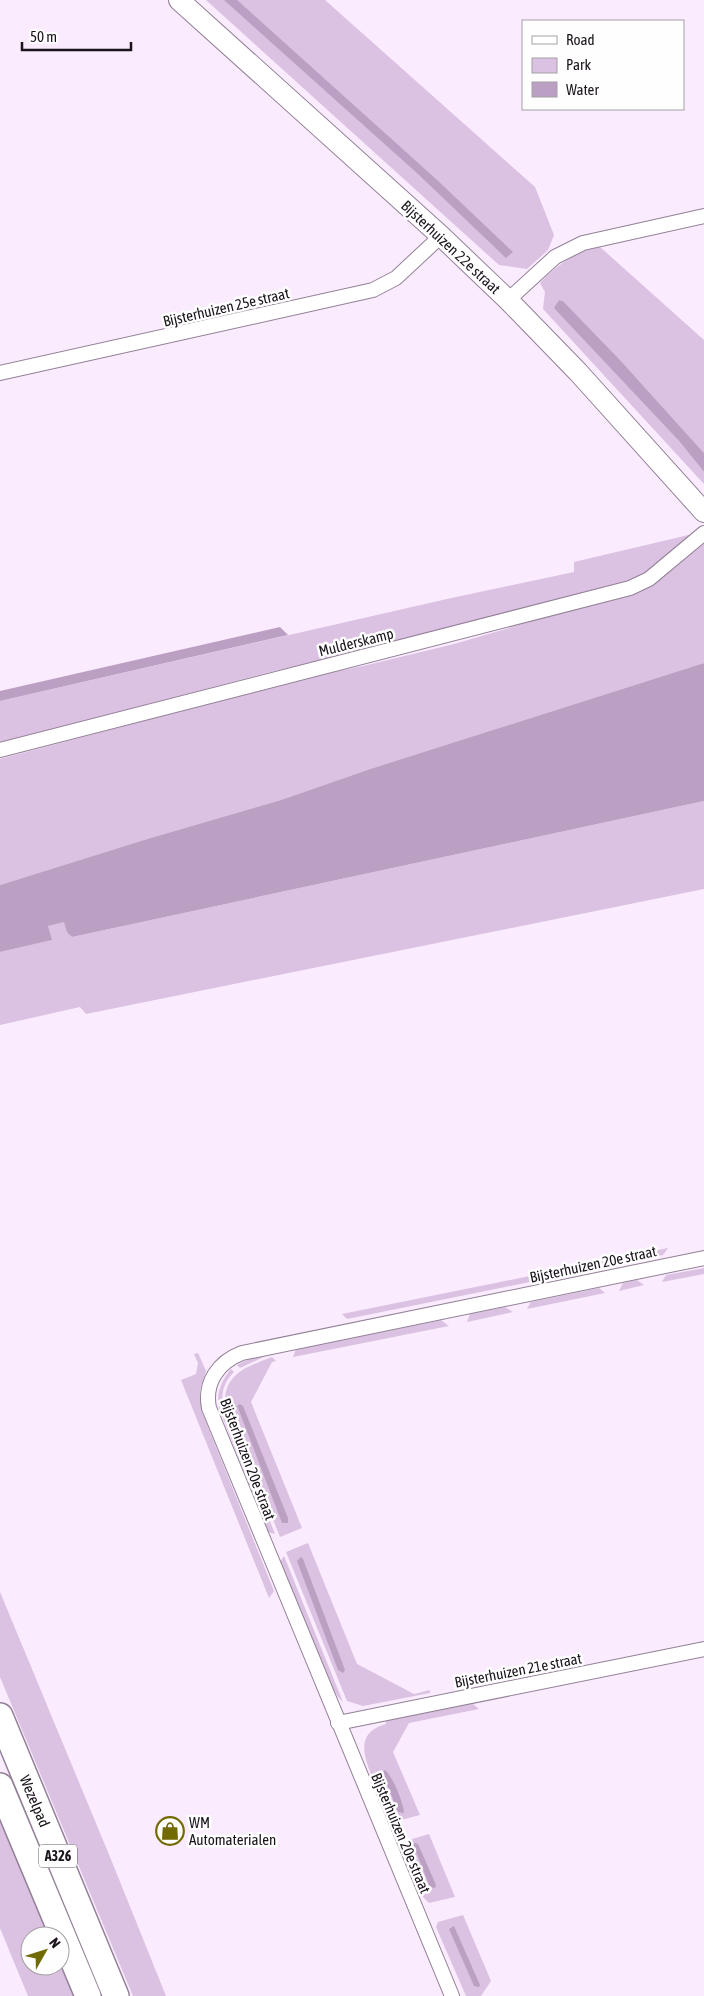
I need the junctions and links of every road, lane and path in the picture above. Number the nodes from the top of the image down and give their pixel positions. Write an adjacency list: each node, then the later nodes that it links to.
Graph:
1 (179, 0): 3 (main road, Bijsterhuizen 22e straat)
2 (704, 216): 4 (street)
3 (441, 236): 4 (main road, Bijsterhuizen 22e straat); 5 (street, Bijsterhuizen 25e straat)
4 (508, 300): 6 (main road, Bijsterhuizen 22e straat)
5 (0, 373)
6 (704, 512)
7 (704, 533): 8 (street, Mulderskamp)
8 (0, 750)
9 (704, 1258): 12 (street, Bijsterhuizen 20e straat)
10 (704, 1649): 12 (street, Bijsterhuizen 21e straat)
11 (0, 1716): 15 (highway, Wezelpad / A326)
12 (338, 1723): 16 (street, Bijsterhuizen 20e straat)
13 (0, 1786): 14 (highway, Wezelpad / A326)
14 (88, 1996)
15 (116, 1996)
16 (452, 1996)

